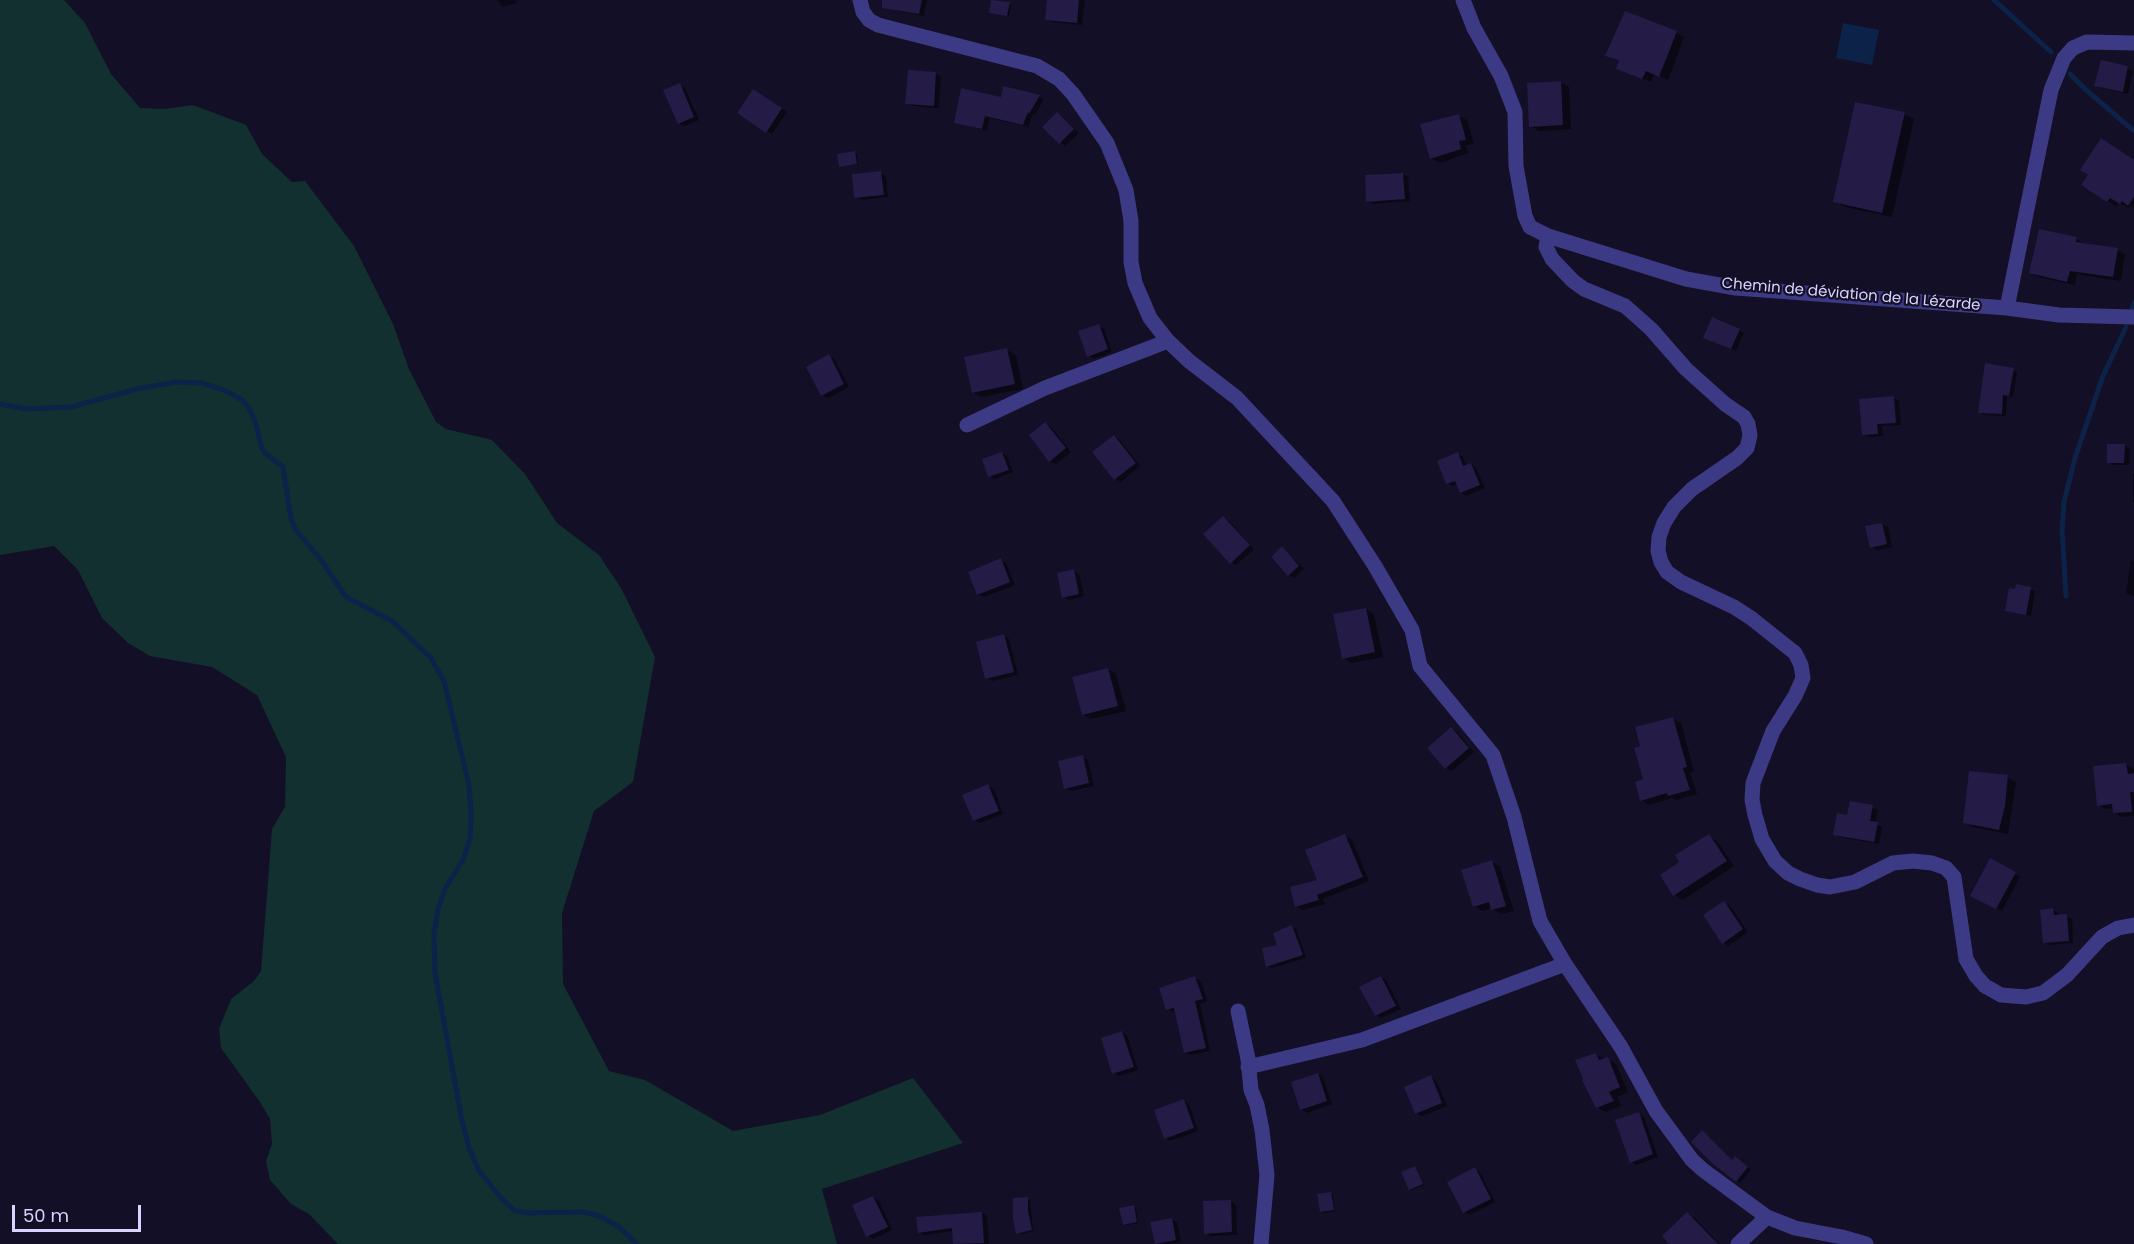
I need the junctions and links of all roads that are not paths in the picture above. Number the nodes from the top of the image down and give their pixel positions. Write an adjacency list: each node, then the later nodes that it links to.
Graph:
1 (860, 0): 7 (street)
2 (1463, 0): 4 (street, Chemin de déviation de la Lézarde)
3 (2134, 43): 5 (street)
4 (1548, 236): 5 (street, Chemin de déviation de la Lézarde); 9 (street)
5 (2007, 308): 6 (street, Chemin de déviation de la Lézarde)
6 (2134, 317)
7 (1168, 341): 8 (street); 10 (street)
8 (967, 426)
9 (2134, 925)
10 (1565, 964): 12 (street); 13 (street)
11 (1238, 1011): 12 (street)
12 (1248, 1067): 14 (street)
13 (1767, 1217): 15 (street); 16 (street)
14 (1261, 1244)
15 (1738, 1244)
16 (1866, 1244)

